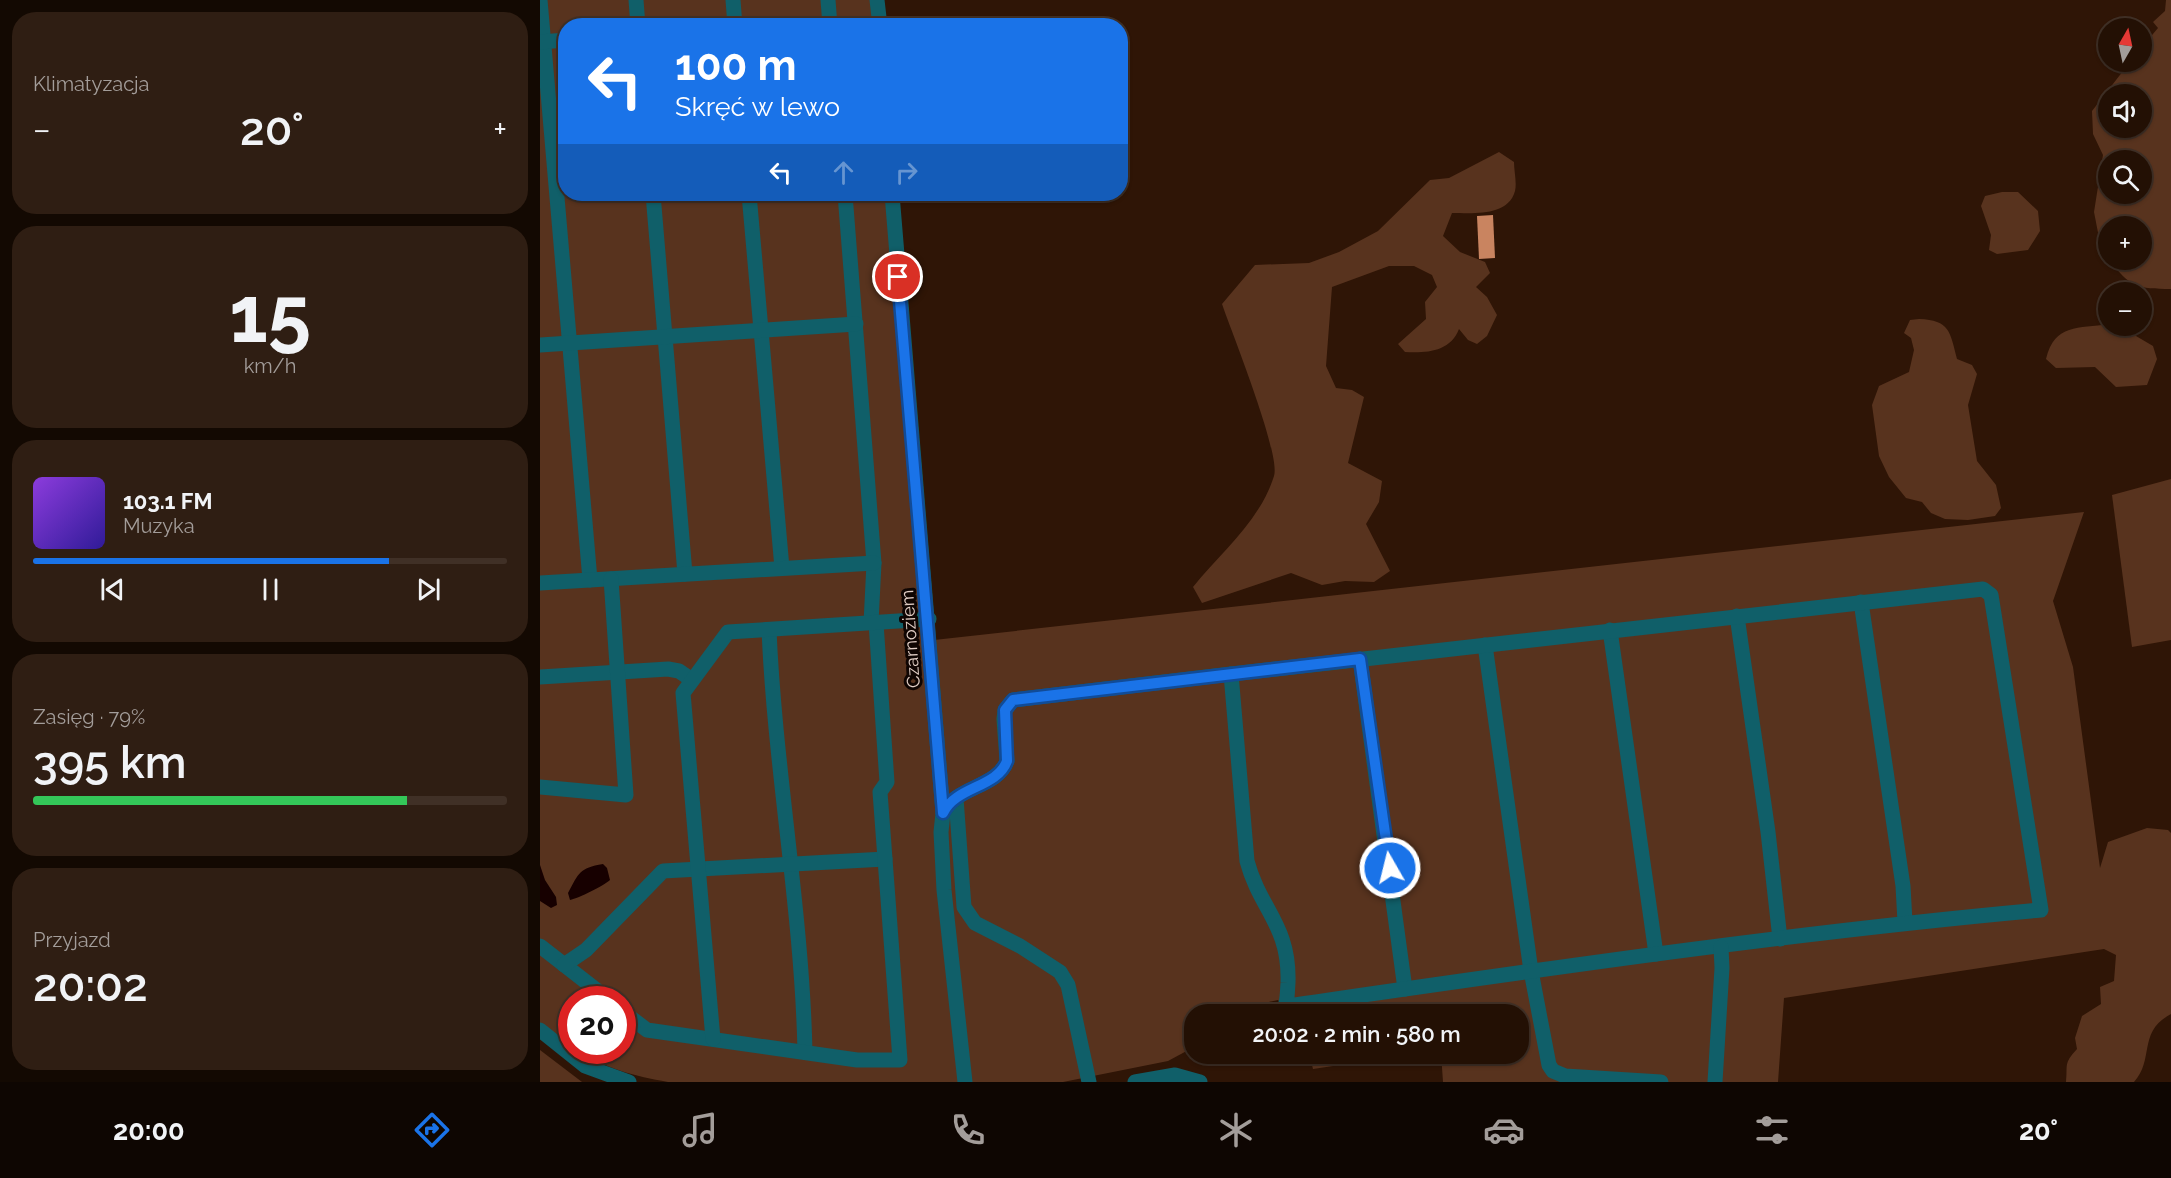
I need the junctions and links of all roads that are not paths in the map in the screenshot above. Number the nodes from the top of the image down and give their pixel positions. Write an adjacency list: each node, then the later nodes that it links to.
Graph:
1 (540, 0): 11 (street)
2 (636, 0): 6 (street)
3 (733, 0): 7 (street)
4 (828, 0): 8 (street)
5 (877, 0): 9 (street)
6 (637, 18)
7 (734, 18)
8 (830, 18)
9 (879, 18)
10 (558, 41): 11 (street)
11 (542, 42): 19 (street)
12 (654, 201): 18 (street)
13 (750, 201): 17 (street)
14 (846, 201): 16 (street)
15 (893, 201): 29 (street, Czarnoziem)
16 (856, 324): 17 (street); 21 (street)
17 (761, 331): 18 (street); 22 (street)
18 (665, 337): 19 (street); 23 (street)
19 (569, 343): 20 (street); 25 (street)
20 (540, 345)
21 (874, 563): 22 (street); 30 (street)
22 (782, 568): 23 (street)
23 (685, 574): 24 (street)
24 (611, 579): 25 (street); 35 (street)
25 (590, 580): 26 (street)
26 (540, 583)
27 (1861, 602): 28 (street); 45 (street); 45 (street)
28 (1737, 616): 32 (street); 46 (street)
29 (929, 619): 30 (street); 41 (street, Czarnoziem)
30 (874, 623): 31 (street); 42 (street)
31 (769, 630): 38 (street); 43 (street)
32 (1610, 630): 33 (street); 49 (street)
33 (1485, 645): 34 (street); 51 (street)
34 (1360, 659): 36 (street); 53 (street)
35 (618, 672): 37 (street); 38 (street); 39 (street)
36 (1231, 674): 40 (street); 54 (street)
37 (540, 677)
38 (692, 680): 44 (street)
39 (540, 787)
40 (956, 798): 41 (street); 62 (street)
41 (943, 813): 61 (street, Czarnoziem)
42 (885, 859): 43 (street); 59 (street)
43 (791, 864): 44 (street); 59 (street)
44 (698, 869): 50 (street); 58 (street)
45 (1905, 922): 46 (street)
46 (1780, 939): 48 (street)
47 (540, 946): 50 (street)
48 (1721, 946): 49 (street); 66 (street)
49 (1656, 954): 51 (street)
50 (564, 965): 52 (street)
51 (1532, 971): 53 (street); 65 (street)
52 (591, 986)
53 (1405, 989): 55 (street)
54 (1285, 1004)
55 (1319, 1004)
56 (636, 1022): 58 (street)
57 (540, 1030): 60 (street)
58 (712, 1039): 59 (street)
59 (805, 1052)
60 (629, 1082)
61 (965, 1082)
62 (1089, 1082)
63 (1135, 1082): 64 (street)
64 (1200, 1082)
65 (1661, 1082)
66 (1716, 1082)

